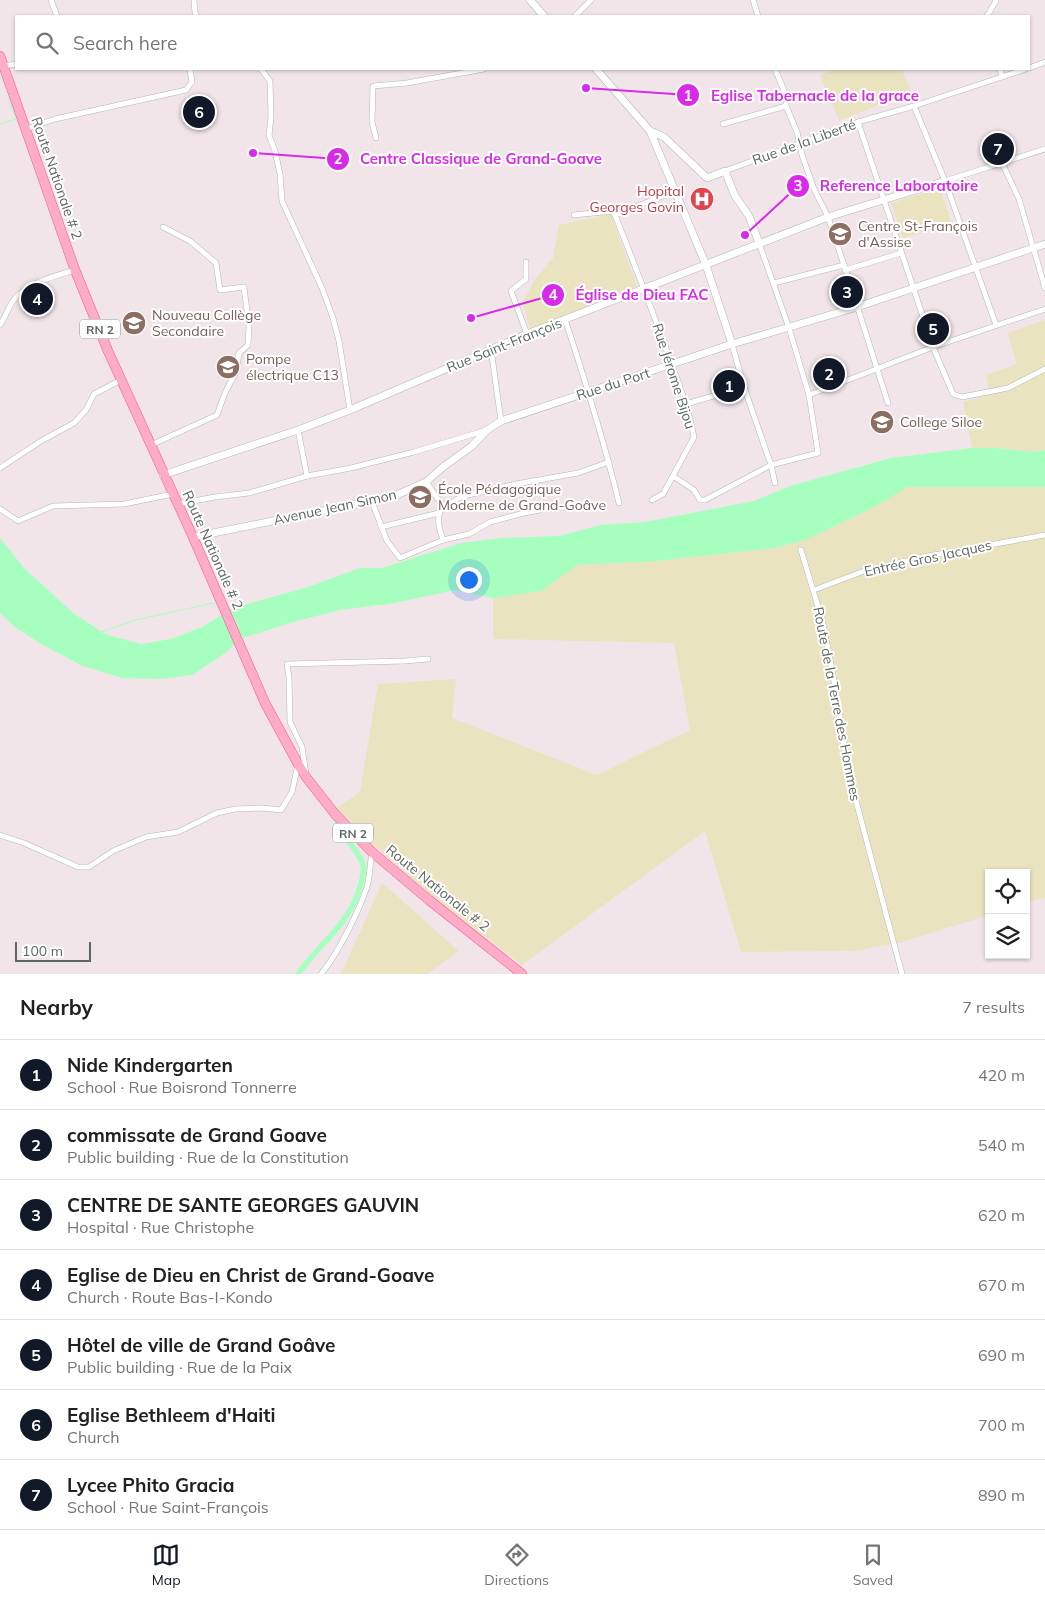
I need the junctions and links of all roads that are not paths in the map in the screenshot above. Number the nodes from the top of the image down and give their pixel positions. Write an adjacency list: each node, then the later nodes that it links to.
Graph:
1 (51, 0): 7 (street)
2 (194, 0): 8 (street)
3 (530, 0): 9 (street)
4 (591, 0): 10 (street)
5 (753, 0): 11 (street)
6 (995, 0): 12 (street)
7 (58, 15)
8 (196, 15)
9 (543, 15)
10 (577, 15)
11 (758, 15)
12 (988, 15)
13 (0, 56): 16 (main road, Route Nationale # 2 / RN 2)
14 (1045, 62): 17 (street, Rue de la Liberté)
15 (15, 64): 16 (street)
16 (4, 66): 30 (main road, Route Nationale # 2 / RN 2)
17 (1030, 67)
18 (190, 70): 30 (street)
19 (262, 70): 76 (street)
20 (478, 70): 32 (street)
21 (597, 70): 31 (street)
22 (775, 70): 26 (street)
23 (1000, 70): 25 (street)
24 (1021, 70): 25 (street, Rue de la Liberté)
25 (1002, 77): 27 (street, Rue de la Liberté)
26 (786, 106): 29 (street); 33 (street)
27 (914, 106): 28 (street, Rue de la Liberté); 37 (street)
28 (858, 122): 33 (street, Rue de la Liberté); 39 (street)
29 (723, 124)
30 (26, 129): 52 (main road, Route Nationale # 2 / RN 2)
31 (650, 131): 36 (street); 38 (street)
32 (376, 138)
33 (799, 144): 36 (street, Rue de la Liberté); 42 (street)
34 (1045, 149): 35 (street, Rue Saint-François)
35 (1002, 163): 37 (street, Rue Saint-François); 46 (street)
36 (725, 171): 44 (street)
37 (945, 181): 39 (street, Rue Saint-François); 50 (street)
38 (675, 191): 40 (street); 49 (street)
39 (884, 199): 42 (street, Rue Saint-François); 47 (street)
40 (615, 214): 41 (street); 54 (street, Rue Jérome Bijou)
41 (574, 215)
42 (828, 217): 44 (street, Rue Saint-François); 51 (street)
43 (163, 227): 80 (street)
44 (759, 243): 49 (street, Rue Saint-François); 53 (street)
45 (1045, 244): 46 (street, Rue du Port)
46 (1033, 248): 50 (street, Rue du Port); 56 (street)
47 (901, 253): 51 (street); 55 (street)
48 (526, 262): 63 (street)
49 (706, 265): 54 (street, Rue Saint-François); 64 (street)
50 (975, 266): 55 (street, Rue du Port); 61 (street)
51 (845, 268): 53 (street); 57 (street)
52 (75, 270): 60 (street); 70 (main road, Route Nationale # 2 / RN 2)
53 (774, 283): 62 (street)
54 (644, 288): 59 (street, Rue Saint-François); 67 (street, Rue Jérome Bijou)
55 (913, 288): 57 (street, Rue du Port); 65 (street)
56 (1045, 288)
57 (857, 306): 62 (street, Rue du Port); 68 (street)
58 (1045, 309): 61 (street)
59 (565, 320): 63 (street, Rue Saint-François); 72 (street)
60 (0, 325)
61 (996, 325): 65 (street)
62 (789, 328): 64 (street, Rue du Port); 73 (street)
63 (527, 334): 66 (street, Rue Saint-François)
64 (732, 344): 67 (street, Rue du Port); 71 (street)
65 (934, 347): 68 (street); 69 (street)
66 (491, 349): 76 (street, Rue Saint-François); 77 (street)
67 (672, 365): 72 (street, Rue du Port); 75 (street, Rue Jérome Bijou)
68 (876, 368): 73 (street); 74 (street)
69 (1045, 369)
70 (121, 380): 80 (main road, Route Nationale # 2 / RN 2); 83 (street)
71 (744, 387): 75 (street); 82 (street)
72 (589, 392): 77 (street, Rue du Port); 81 (street)
73 (809, 394): 82 (street)
74 (888, 403)
75 (686, 404): 86 (street, Rue Jérome Bijou)
76 (350, 410): 78 (street, Rue Saint-François)
77 (501, 421): 79 (street, Rue du Port)
78 (298, 430): 84 (street, Rue Saint-François); 85 (street)
79 (487, 430): 85 (street, Rue du Port); 87 (street, Avenue Jean Simon)
80 (150, 446): 84 (main road, Route Nationale # 2 / RN 2)
81 (610, 462): 92 (street); 94 (street)
82 (771, 465): 86 (street); 88 (street)
83 (0, 468)
84 (163, 475): 89 (main road, Route Nationale # 2 / RN 2)
85 (307, 476): 93 (street, Rue du Port)
86 (673, 476): 90 (street, Rue Jérome Bijou)
87 (426, 482): 91 (street, Avenue Jean Simon); 94 (street)
88 (775, 483)
89 (173, 494): 93 (main road, Route Nationale # 2 / RN 2); 95 (street)
90 (652, 500)
91 (372, 502): 98 (street); 100 (street, Avenue Jean Simon)
92 (619, 503)
93 (178, 504): 100 (main road, Route Nationale # 2 / RN 2)
94 (443, 506): 97 (street)
95 (0, 509)
96 (540, 510): 101 (street)
97 (439, 513): 98 (street); 101 (street)
98 (381, 527): 101 (street)
99 (1045, 536): 103 (street, Entrée Gros Jacques)
100 (192, 537): 105 (main road, Route Nationale # 2 / RN 2)
101 (443, 540)
102 (801, 550): 103 (street, Route de la Terre des Hommes)
103 (814, 590): 111 (street, Route de la Terre des Hommes)
104 (428, 659): 106 (street)
105 (298, 764): 106 (main road, Route Nationale # 2 / RN 2); 107 (street)
106 (306, 777): 108 (main road, Route Nationale # 2 / RN 2)
107 (0, 834)
108 (372, 852): 109 (street); 110 (main road, Route Nationale # 2 / RN 2)
109 (321, 974)
110 (522, 974)
111 (902, 974)

